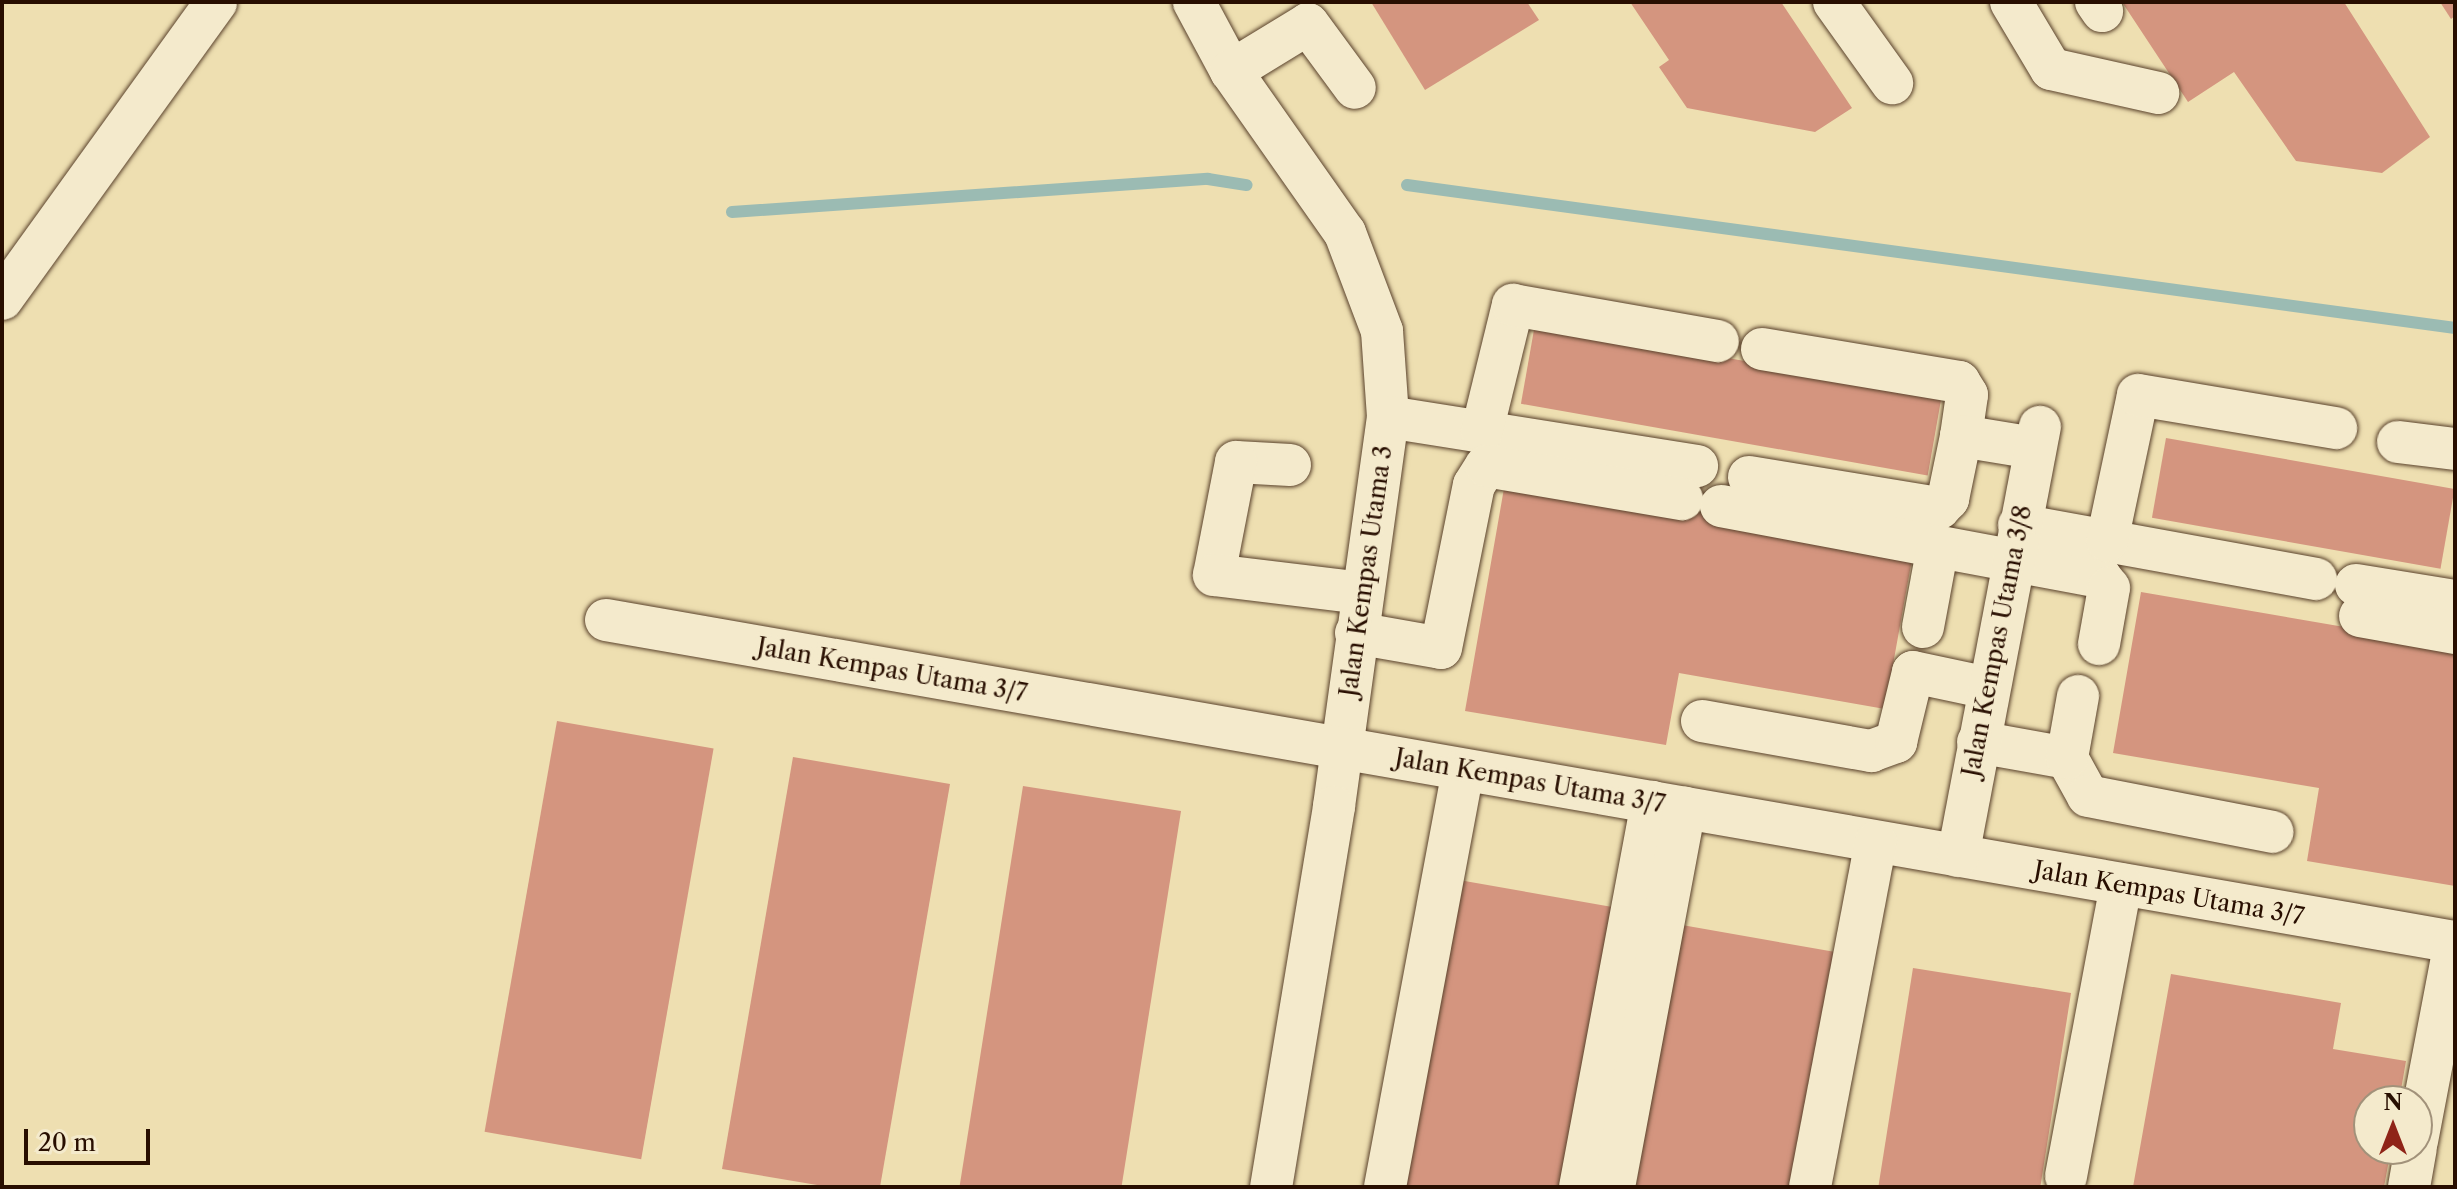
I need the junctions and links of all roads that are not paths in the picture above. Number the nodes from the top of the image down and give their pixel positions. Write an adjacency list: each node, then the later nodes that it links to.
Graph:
1 (216, 2): 9 (street)
2 (1194, 2): 5 (street, Jalan Kempas Utama 3)
3 (1834, 2): 6 (street)
4 (2020, 5): 8 (street)
5 (1231, 71): 7 (street); 12 (street, Jalan Kempas Utama 3)
6 (1892, 83)
7 (1355, 88)
8 (2158, 93)
9 (2, 299)
10 (1718, 341): 14 (street)
11 (1762, 349): 15 (street)
12 (1388, 417): 14 (street); 25 (street, Jalan Kempas Utama 3)
13 (2336, 428): 20 (street)
14 (1482, 431): 19 (street)
15 (1961, 436): 19 (street); 21 (street, Jalan Kempas Utama 3/8)
16 (2398, 442): 17 (street)
17 (2455, 449)
18 (1290, 465): 25 (street)
19 (1712, 487): 22 (street); 25 (street)
20 (2107, 541): 21 (street); 23 (street)
21 (2016, 543): 22 (street); 29 (street); 30 (street, Jalan Kempas Utama 3/8)
22 (1938, 546): 27 (street)
23 (2344, 593): 24 (street); 28 (street)
24 (2455, 601)
25 (1359, 613): 34 (street, Jalan Kempas Utama 3)
26 (606, 620): 34 (street, Jalan Kempas Utama 3/7)
27 (1923, 627)
28 (2455, 633)
29 (2099, 644)
30 (1988, 688): 32 (street); 33 (street, Jalan Kempas Utama 3/8)
31 (2078, 696): 35 (street)
32 (1702, 721)
33 (1978, 742): 35 (street); 40 (street, Jalan Kempas Utama 3/8)
34 (1341, 748): 36 (street, Jalan Kempas Utama 3/7); 46 (street, Jalan Kempas Utama 3)
35 (2067, 758): 38 (street)
36 (1463, 770): 37 (street, Jalan Kempas Utama 3/7); 47 (street)
37 (1669, 805): 39 (street, Jalan Kempas Utama 3/7); 48 (street); 49 (street)
38 (2273, 832)
39 (1888, 844): 40 (street, Jalan Kempas Utama 3/7); 50 (street); 51 (street)
40 (1958, 856): 41 (street, Jalan Kempas Utama 3/7)
41 (2121, 884): 42 (street, Jalan Kempas Utama 3/7); 45 (street)
42 (2455, 942): 43 (street)
43 (2428, 1085)
44 (2413, 1165): 52 (street)
45 (2066, 1176)
46 (1271, 1187)
47 (1385, 1187)
48 (1580, 1187)
49 (1614, 1187)
50 (1810, 1187)
51 (1836, 1187)
52 (2409, 1187)

